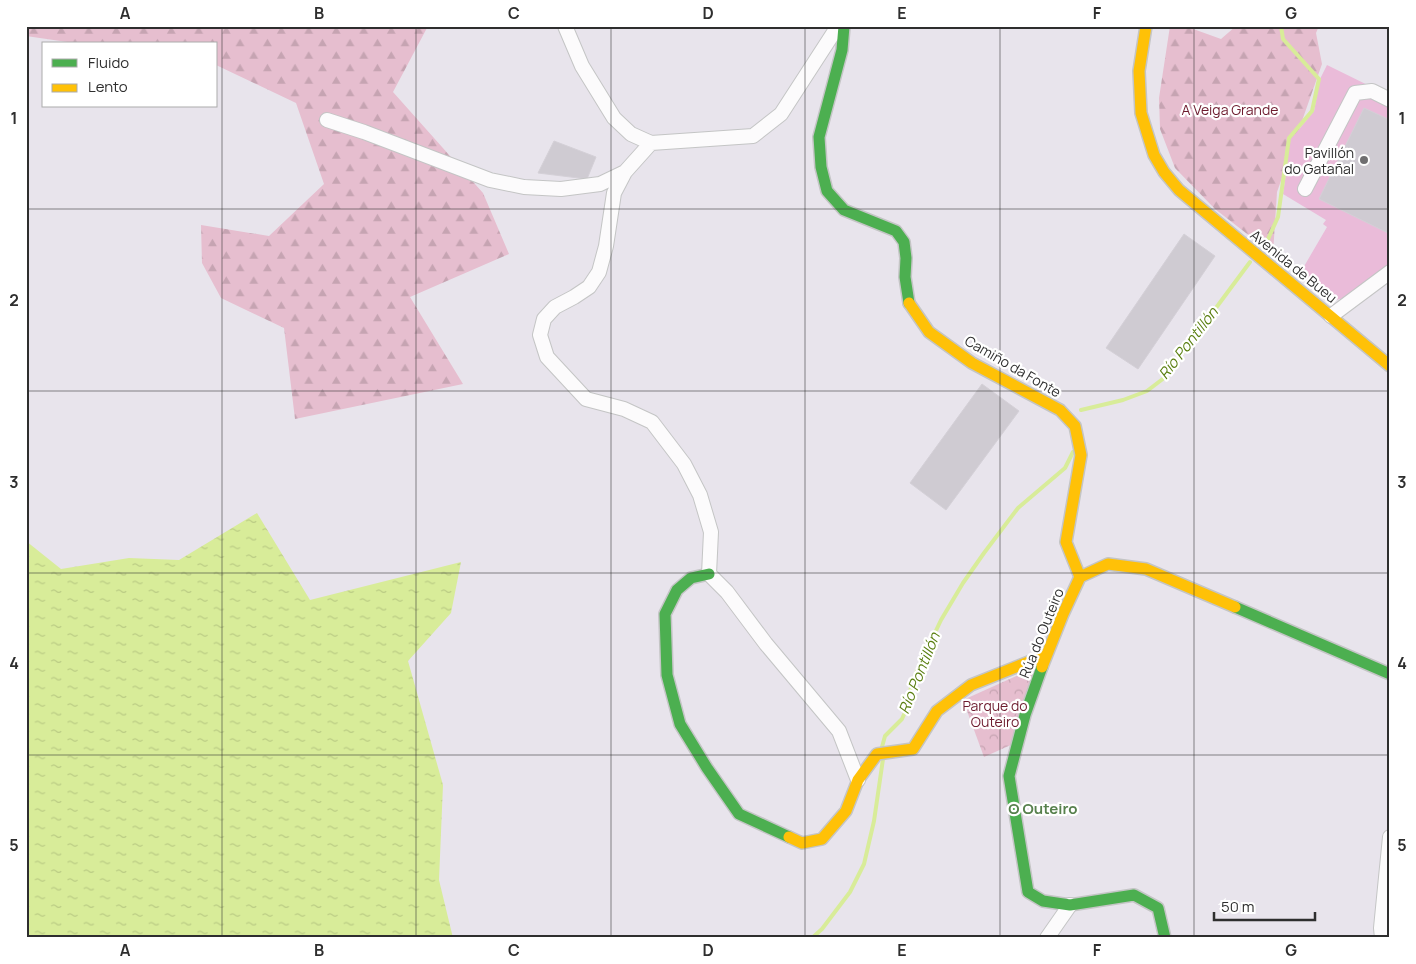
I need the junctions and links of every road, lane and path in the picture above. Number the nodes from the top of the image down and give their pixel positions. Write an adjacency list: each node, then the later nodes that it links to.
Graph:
1 (565, 26): 7 (street)
2 (838, 26): 7 (street)
3 (844, 26): 14 (street, Camiño da Fonte)
4 (1146, 26): 11 (street, Avenida de Bueu)
5 (1390, 100): 9 (street)
6 (327, 120): 8 (street)
7 (651, 143): 8 (street)
8 (625, 172): 13 (street)
9 (1305, 189)
10 (1390, 272): 11 (street)
11 (1331, 316): 12 (street, Avenida de Bueu)
12 (1390, 366)
13 (709, 574): 17 (street); 17 (street)
14 (1080, 577): 15 (street, Rúa do Outeiro); 16 (street, Rúa do Outeiro)
15 (1046, 655): 17 (street); 19 (street, Rúa do Outeiro)
16 (1390, 674)
17 (858, 780)
18 (1390, 837): 22 (street)
19 (1070, 905): 20 (street); 21 (street, Rúa do Outeiro)
20 (1047, 938)
21 (1165, 938)
22 (1382, 938)

